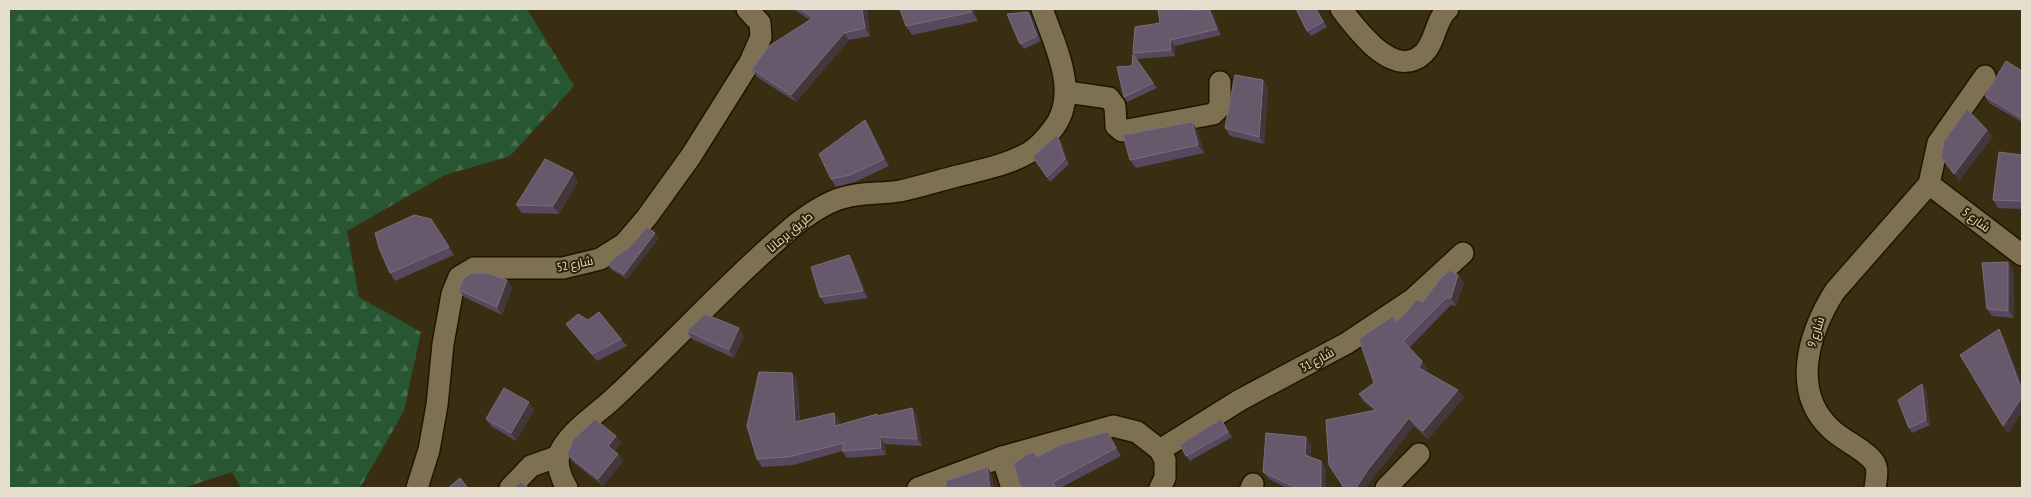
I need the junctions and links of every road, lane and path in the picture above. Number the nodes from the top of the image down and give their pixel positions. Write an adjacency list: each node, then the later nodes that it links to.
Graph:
1 (748, 9): 15 (street, شارع 52)
2 (1042, 9): 7 (street)
3 (1341, 9): 4 (street)
4 (1448, 9)
5 (1985, 76): 8 (street)
6 (1220, 82): 7 (street)
7 (1067, 92): 13 (street, طريق برمانا)
8 (1929, 184): 10 (street, شارع 5); 22 (street, شارع 9)
9 (1463, 253): 11 (street, شارع 31)
10 (2022, 255)
11 (1160, 450): 14 (street); 20 (street)
12 (1418, 454): 21 (street)
13 (558, 456): 16 (street); 17 (street)
14 (1002, 457): 18 (street); 19 (street)
15 (417, 488)
16 (510, 488)
17 (567, 488)
18 (918, 488)
19 (1012, 488)
20 (1160, 488)
21 (1386, 488)
22 (1875, 488)

